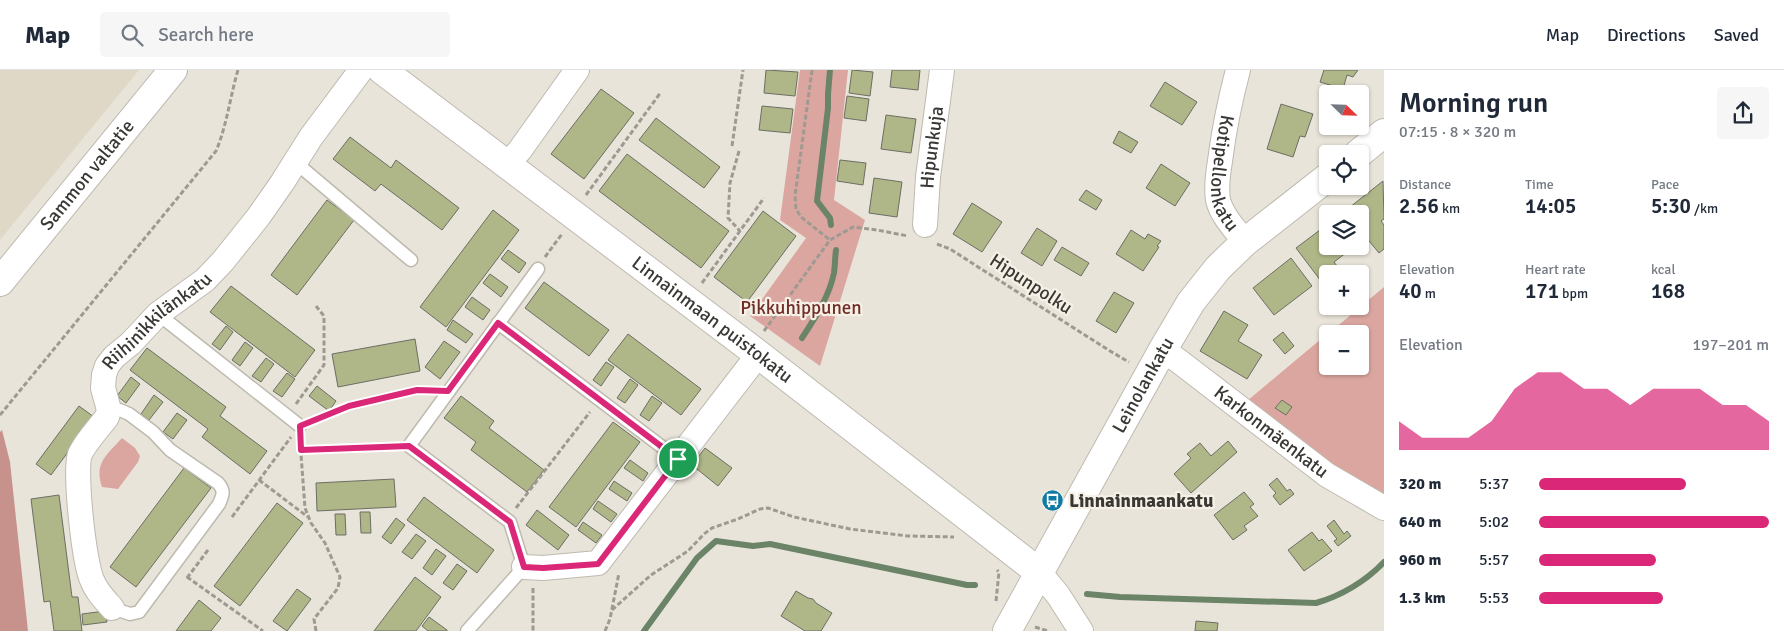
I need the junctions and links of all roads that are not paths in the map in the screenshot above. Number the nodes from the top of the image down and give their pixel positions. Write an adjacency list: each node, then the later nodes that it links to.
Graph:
1 (174, 70): 16 (street, Sammon valtatie)
2 (362, 70): 9 (street, Riihinikkilänkatu)
3 (382, 70): 10 (street, Linnainmaan puistokatu)
4 (577, 70): 10 (street)
5 (942, 70): 12 (street, Hipunkuja)
6 (1238, 70): 13 (street, Kotipellonkatu)
7 (1384, 133): 8 (street)
8 (1369, 145)
9 (295, 162): 14 (lane); 17 (street, Riihinikkilänkatu)
10 (508, 164): 19 (street, Linnainmaan puistokatu)
11 (1319, 184): 13 (street, Leinolankatu)
12 (924, 232)
13 (1244, 242): 20 (street, Leinolankatu)
14 (411, 260)
15 (538, 269): 18 (lane)
16 (0, 282)
17 (158, 314): 21 (street, Riihinikkilänkatu); 22 (lane)
18 (498, 323): 23 (lane); 25 (lane)
19 (759, 346): 23 (street); 26 (street, Linnainmaan puistokatu)
20 (1162, 351): 24 (street, Karkonmäenkatu); 26 (street, Leinolankatu)
21 (109, 410): 27 (street); 27 (lane)
22 (300, 426)
23 (678, 459): 25 (street)
24 (1384, 508)
25 (527, 567): 28 (lane)
26 (1039, 572): 29 (street, Leinolankatu); 30 (street)
27 (112, 608)
28 (467, 631)
29 (1007, 631)
30 (1081, 631)

